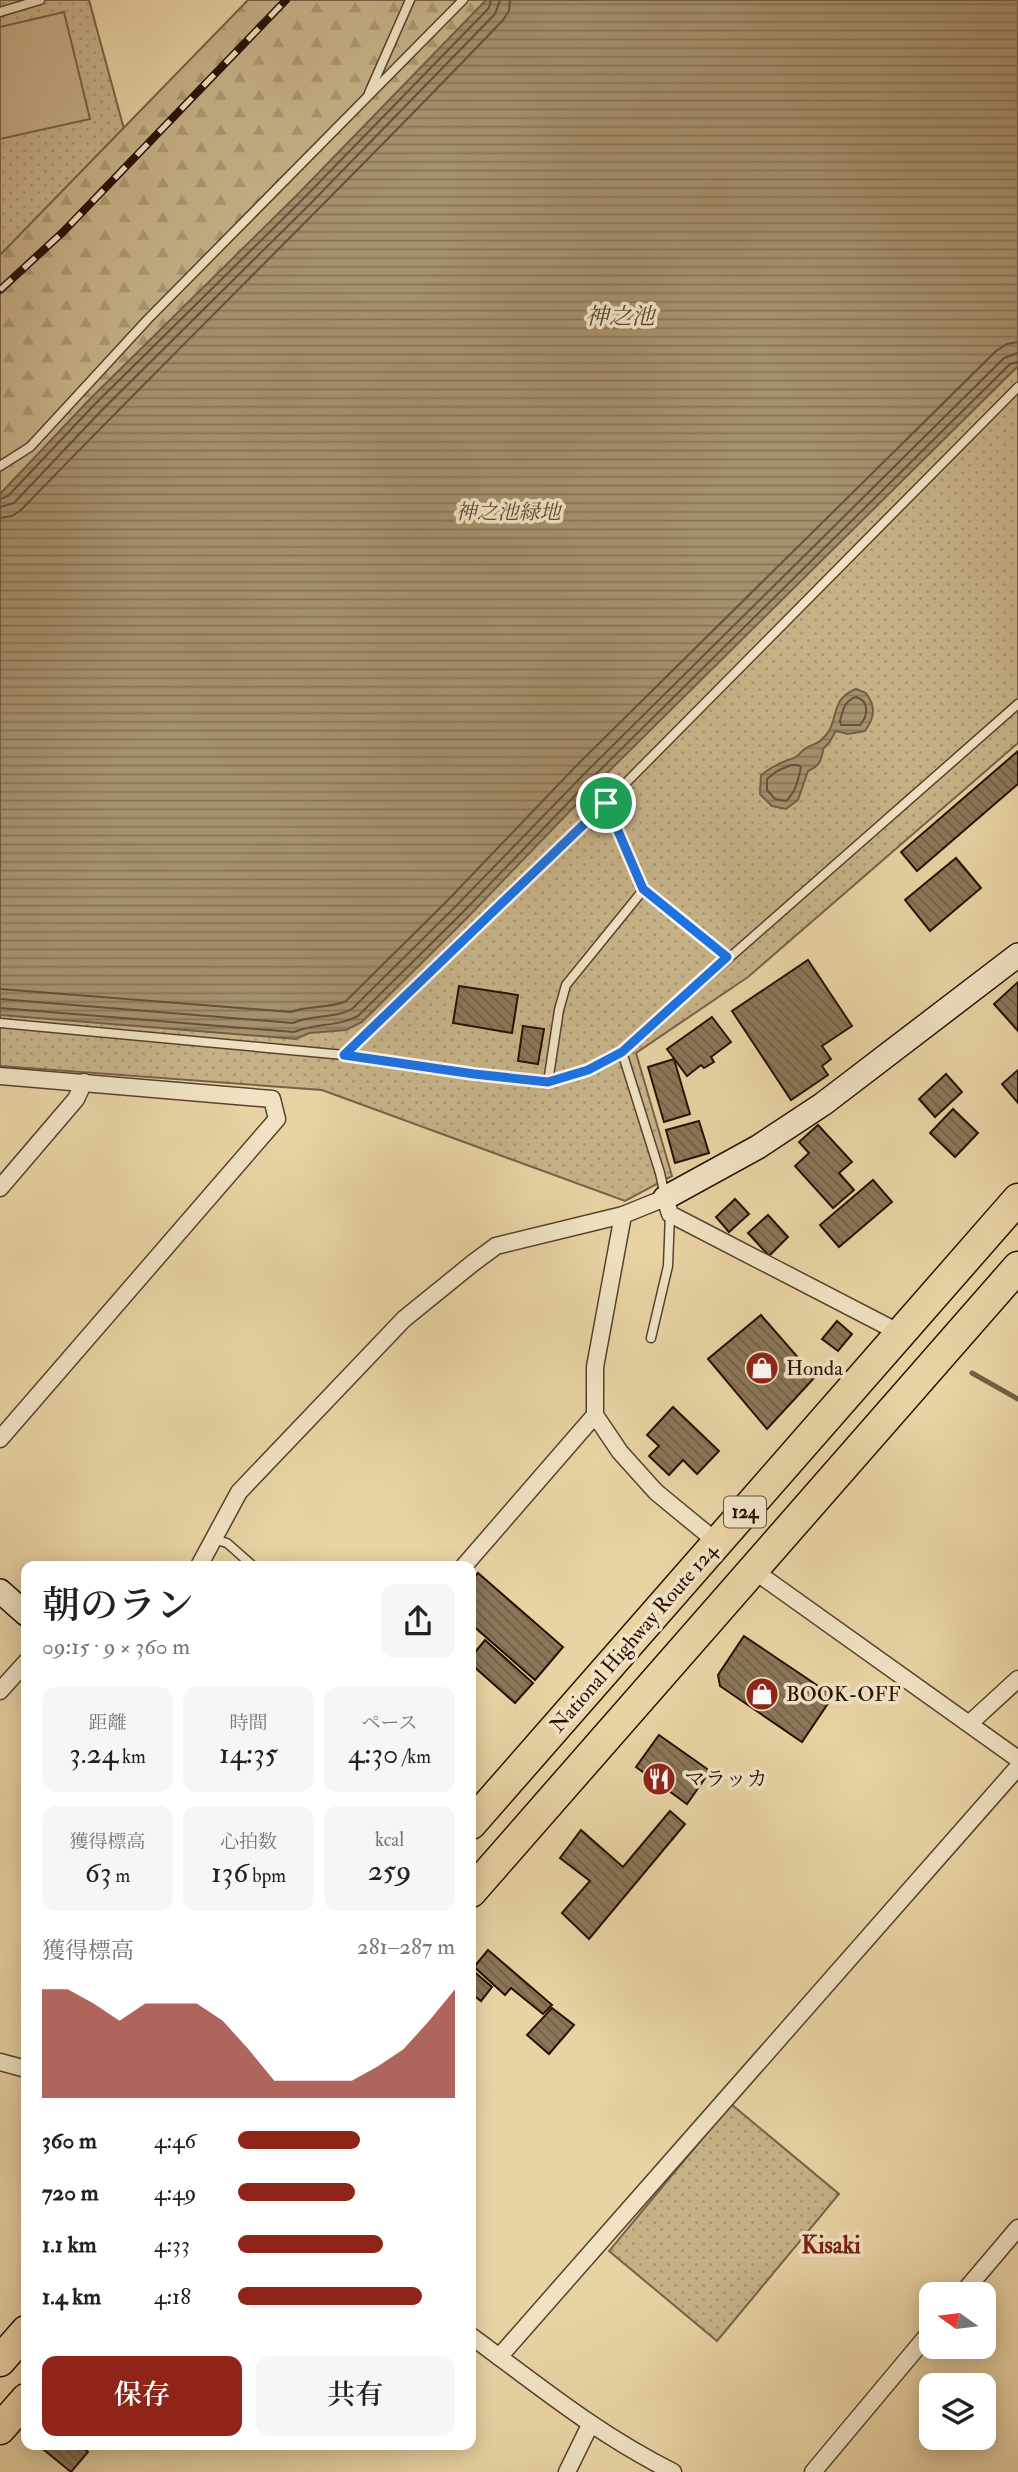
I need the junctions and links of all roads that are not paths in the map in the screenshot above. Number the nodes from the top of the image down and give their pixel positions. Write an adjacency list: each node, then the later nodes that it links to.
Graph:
1 (40, 0): 4 (lane)
2 (410, 0): 5 (lane)
3 (463, 0): 5 (lane)
4 (0, 12)
5 (367, 98): 7 (lane)
6 (1017, 392): 9 (lane)
7 (0, 466)
8 (1018, 705): 12 (lane)
9 (606, 803): 10 (lane); 15 (lane)
10 (643, 889): 12 (lane); 18 (lane)
11 (1018, 955): 21 (street)
12 (727, 957): 14 (lane)
13 (0, 1023): 15 (lane)
14 (622, 1052): 18 (lane); 21 (lane)
15 (344, 1055): 18 (lane)
16 (0, 1076): 17 (street)
17 (84, 1082): 19 (street); 27 (street)
18 (548, 1082)
19 (0, 1188)
20 (1018, 1199): 24 (highway, National Highway Route 124 / 124)
21 (668, 1206): 22 (street); 24 (street); 25 (lane)
22 (624, 1215): 26 (street); 28 (street)
23 (1018, 1267): 33 (highway, National Highway Route 124 / 124)
24 (900, 1334): 29 (highway, National Highway Route 124 / 124)
25 (651, 1338)
26 (595, 1415): 29 (street); 32 (street)
27 (0, 1439)
28 (212, 1539): 30 (street); 31 (lane)
29 (718, 1543): 42 (highway, National Highway Route 124 / 124)
30 (202, 1561)
31 (247, 1561)
32 (468, 1561)
33 (753, 1570): 39 (street); 43 (highway, National Highway Route 124 / 124)
34 (0, 1591): 35 (street)
35 (21, 1610)
36 (21, 1668): 38 (street)
37 (1018, 1679): 39 (street)
38 (0, 1691)
39 (970, 1723): 40 (street)
40 (1018, 1759)
41 (1018, 1767): 51 (street)
42 (476, 1818)
43 (476, 1886)
44 (0, 2062): 45 (street)
45 (21, 2068)
46 (1018, 2228): 47 (street)
47 (972, 2282)
48 (21, 2337): 52 (highway)
49 (476, 2340): 51 (street)
50 (919, 2345): 58 (street)
51 (499, 2357): 54 (street)
52 (0, 2361)
53 (21, 2405): 55 (highway)
54 (590, 2425): 56 (street); 57 (street)
55 (0, 2429)
56 (567, 2472)
57 (673, 2472)
58 (813, 2472)

